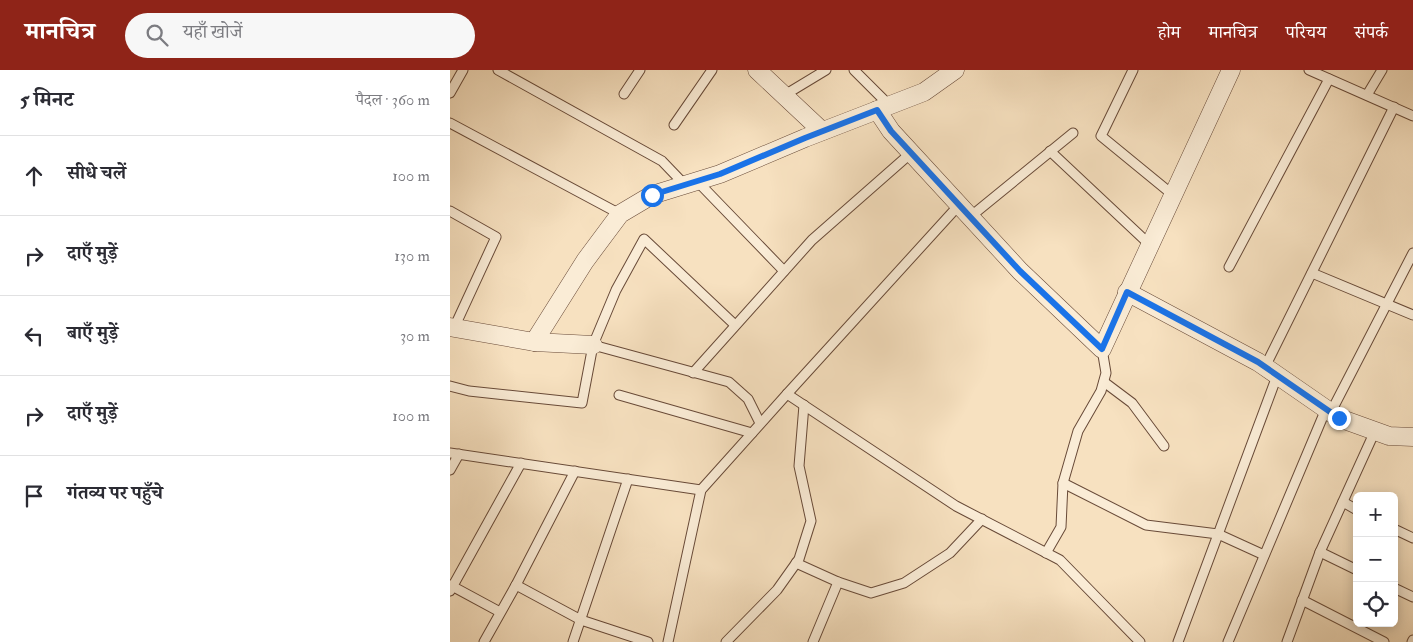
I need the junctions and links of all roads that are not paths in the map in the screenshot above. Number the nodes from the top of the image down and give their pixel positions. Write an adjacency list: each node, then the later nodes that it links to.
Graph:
1 (463, 70): 14 (lane)
2 (498, 70): 28 (lane)
3 (640, 70): 15 (lane)
4 (712, 70): 23 (lane)
5 (757, 70): 16 (street)
6 (826, 70): 16 (lane)
7 (854, 70): 19 (lane)
8 (955, 70): 19 (street)
9 (1134, 70): 29 (lane)
10 (1231, 70): 29 (street)
11 (1309, 70): 13 (lane)
12 (1382, 70): 17 (lane)
13 (1329, 79): 17 (lane); 35 (lane)
14 (450, 93)
15 (624, 94)
16 (783, 96): 24 (street)
17 (1367, 96): 20 (lane)
18 (1413, 105): 21 (lane)
19 (883, 108): 24 (street); 27 (street)
20 (1394, 108): 21 (lane); 37 (lane)
21 (1411, 115)
22 (450, 123): 32 (lane)
23 (674, 125)
24 (822, 132): 28 (street)
25 (1073, 133): 26 (lane)
26 (1050, 151): 31 (lane); 33 (lane)
27 (911, 153): 31 (street); 36 (lane)
28 (691, 183): 32 (street); 36 (lane)
29 (1173, 194): 33 (street)
30 (450, 211): 42 (lane)
31 (965, 211): 45 (street); 50 (lane)
32 (620, 214): 43 (street)
33 (1149, 244): 38 (street)
34 (1413, 253): 39 (lane)
35 (1229, 267)
36 (784, 271): 41 (lane)
37 (1312, 273): 39 (lane); 46 (lane)
38 (1127, 292): 45 (street); 46 (street)
39 (1387, 304): 40 (lane); 53 (lane)
40 (1413, 315)
41 (736, 325): 44 (lane); 47 (lane)
42 (452, 328): 43 (street)
43 (534, 342): 44 (street)
44 (593, 345): 47 (lane); 49 (lane)
45 (1102, 349): 48 (lane)
46 (1271, 371): 53 (street); 70 (lane)
47 (693, 373): 54 (lane)
48 (1104, 382): 58 (lane); 64 (lane)
49 (450, 386)
50 (786, 394): 52 (lane); 54 (lane)
51 (618, 395): 56 (lane)
52 (804, 405): 68 (lane); 75 (lane)
53 (1328, 410): 55 (street); 74 (lane)
54 (760, 423): 56 (lane)
55 (1375, 431): 57 (street); 66 (lane)
56 (752, 433): 65 (lane)
57 (1413, 438)
58 (1164, 446)
59 (454, 453): 60 (lane); 61 (lane)
60 (521, 463): 62 (lane); 79 (lane)
61 (450, 470)
62 (574, 471): 63 (lane); 78 (lane)
63 (628, 479): 65 (lane); 84 (lane)
64 (1063, 483): 70 (lane); 73 (lane)
65 (701, 490): 88 (lane)
66 (1343, 502): 67 (lane); 72 (lane)
67 (1353, 508)
68 (982, 520): 73 (lane); 77 (lane)
69 (1398, 531): 71 (lane)
70 (1218, 534): 74 (lane); 92 (lane)
71 (1413, 538)
72 (1320, 552): 76 (lane); 82 (lane)
73 (1046, 553): 91 (lane)
74 (1264, 554): 93 (lane)
75 (796, 563): 77 (lane); 89 (lane)
76 (1353, 568)
77 (838, 582): 90 (lane)
78 (516, 585): 83 (lane); 84 (lane)
79 (451, 587): 83 (lane)
80 (1398, 590): 81 (lane)
81 (1413, 597)
82 (1302, 600): 94 (lane); 95 (lane)
83 (500, 612): 85 (lane)
84 (581, 620): 86 (lane); 87 (lane)
85 (484, 642)
86 (574, 642)
87 (648, 642)
88 (668, 642)
89 (726, 642)
90 (813, 642)
91 (1140, 642)
92 (1178, 642)
93 (1228, 642)
94 (1287, 642)
95 (1384, 642)

